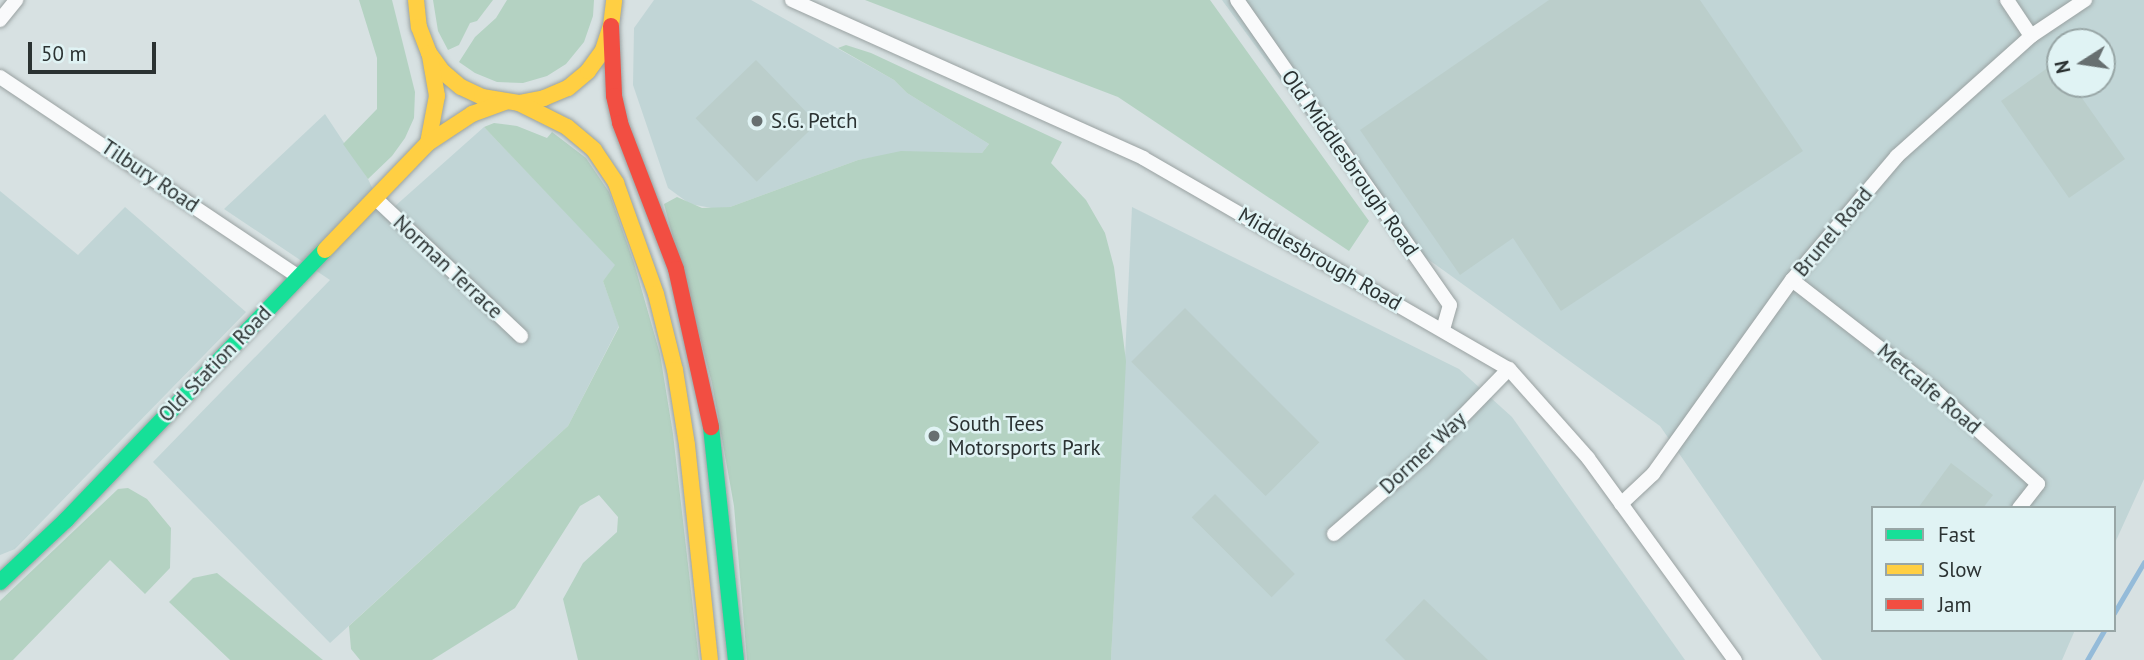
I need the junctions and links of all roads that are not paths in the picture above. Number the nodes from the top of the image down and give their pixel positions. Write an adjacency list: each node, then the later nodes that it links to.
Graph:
1 (16, 0): 9 (street)
2 (416, 0): 11 (main road)
3 (627, 0): 8 (street)
4 (792, 0): 18 (street, Middlesbrough Road)
5 (1237, 0): 18 (street, Old Middlesbrough Road)
6 (2007, 0): 10 (street)
7 (2085, 0): 10 (street, Brunel Road)
8 (612, 13): 13 (main road, Old Station Road); 26 (main road)
9 (0, 20)
10 (2031, 36): 17 (street, Brunel Road)
11 (429, 53): 13 (main road); 14 (main road)
12 (0, 77): 16 (street, Tilbury Road)
13 (512, 102): 14 (main road, Old Station Road); 25 (main road)
14 (428, 143): 15 (main road, Old Station Road)
15 (375, 198): 16 (main road, Old Station Road); 19 (street, Norman Terrace)
16 (299, 276): 24 (main road, Old Station Road)
17 (1792, 280): 21 (street, Brunel Road); 22 (street, Metcalfe Road)
18 (1443, 329): 20 (street, Middlesbrough Road)
19 (521, 335)
20 (1509, 369): 21 (street, Middlesbrough Road); 23 (street, Dormer Way)
21 (1621, 504): 27 (street, Middlesbrough Road)
22 (2021, 506)
23 (1334, 534)
24 (0, 582)
25 (710, 660)
26 (736, 660)
27 (1735, 660)

